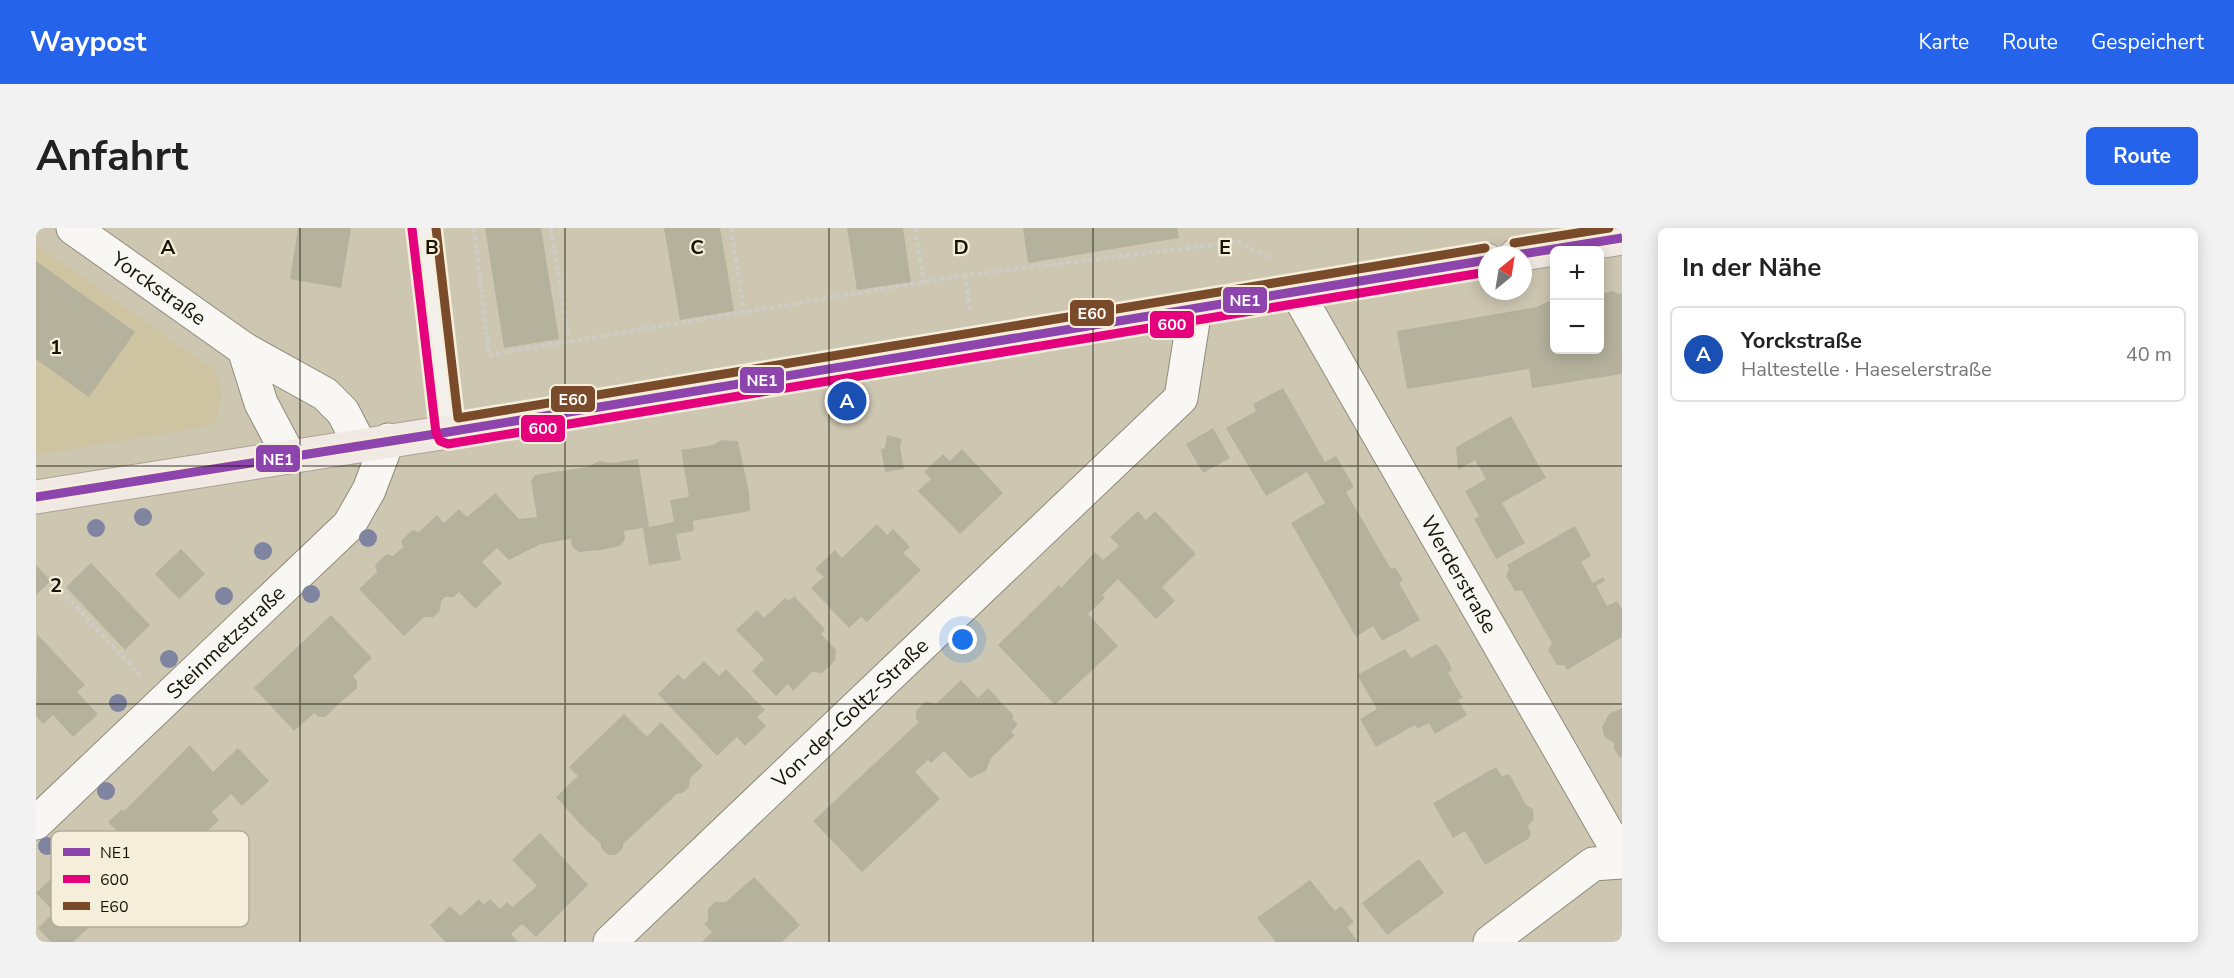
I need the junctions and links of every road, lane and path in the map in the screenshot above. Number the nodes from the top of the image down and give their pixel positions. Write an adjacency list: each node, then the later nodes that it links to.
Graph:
1 (73, 228): 16 (street, Yorckstraße)
2 (424, 228): 17 (main road)
3 (474, 228): 15 (path)
4 (551, 228): 15 (path)
5 (731, 228): 14 (path)
6 (915, 228): 11 (path)
7 (1622, 238): 9 (main road)
8 (1238, 242): 11 (path)
9 (1532, 252)
10 (1478, 261): 12 (main road)
11 (924, 283): 14 (path)
12 (1296, 291): 13 (main road); 24 (street, Werderstraße)
13 (1195, 309): 17 (main road); 25 (street, Von-der-Goltz-Straße)
14 (744, 312): 15 (path)
15 (569, 342)
16 (244, 349): 18 (street, Yorckstraße); 19 (street)
17 (448, 432): 18 (main road)
18 (374, 442): 19 (main road); 22 (street, Steinmetzstraße)
19 (289, 456): 20 (main road)
20 (36, 497)
21 (61, 590): 22 (path)
22 (163, 701): 23 (street, Steinmetzstraße)
23 (36, 823)
24 (1622, 860): 26 (street)
25 (610, 942)
26 (1491, 942)

